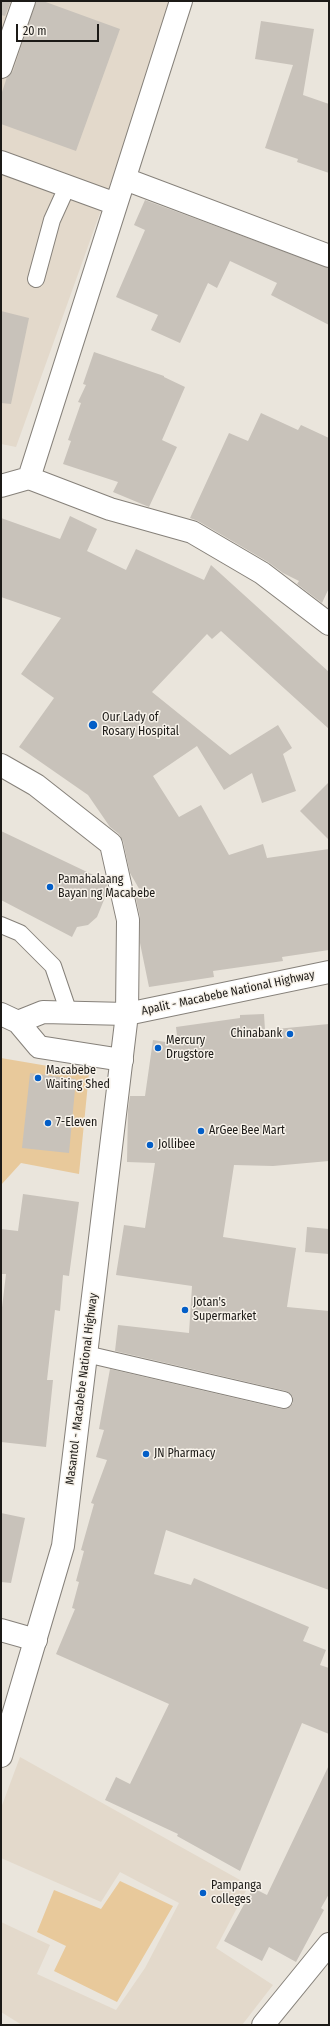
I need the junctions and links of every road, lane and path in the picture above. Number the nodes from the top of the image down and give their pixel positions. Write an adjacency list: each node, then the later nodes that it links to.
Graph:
1 (24, 1): 3 (street)
2 (181, 1): 5 (street)
3 (1, 67)
4 (1, 162): 6 (street)
5 (125, 179): 7 (street); 8 (street)
6 (67, 187): 7 (street); 9 (lane)
7 (116, 204): 10 (street)
8 (329, 256)
9 (36, 279)
10 (29, 478): 11 (street); 12 (street)
11 (1, 486)
12 (329, 624)
13 (1, 766): 17 (street, Masantol - Macabebe National Highway)
14 (1, 925): 16 (lane)
15 (329, 972): 17 (street, Apalit - Macabebe National Highway)
16 (68, 1013): 17 (street, Apalit - Macabebe National Highway); 18 (street, Apalit - Macabebe National Highway)
17 (127, 1014): 19 (street, Masantol - Macabebe National Highway)
18 (9, 1018): 19 (street)
19 (122, 1060): 20 (street, Masantol - Macabebe National Highway)
20 (86, 1354): 21 (lane); 23 (street, Masantol - Macabebe National Highway)
21 (284, 1400)
22 (1, 1630): 23 (street)
23 (36, 1640): 24 (street, Masantol - Macabebe National Highway)
24 (1, 1756)
25 (329, 1944): 26 (street)
26 (263, 2025)

